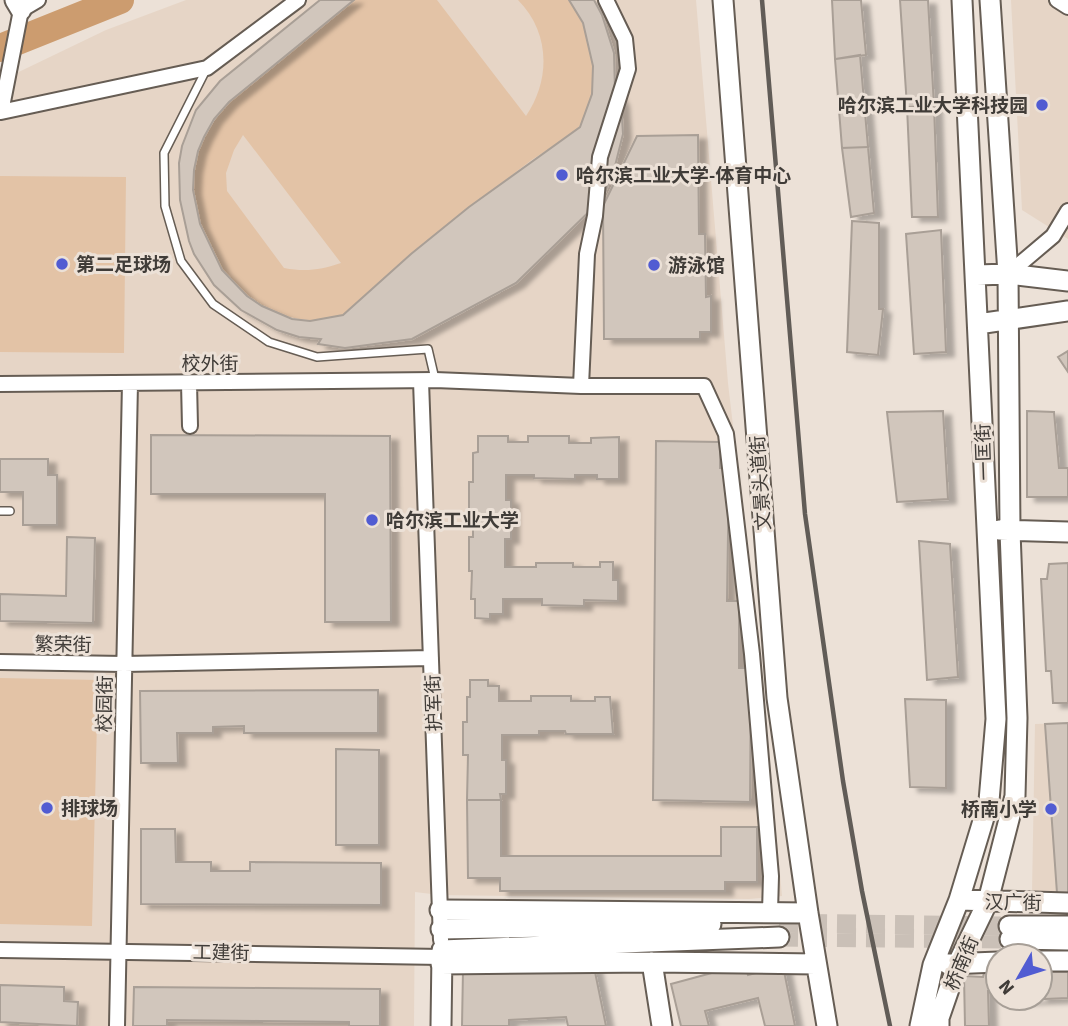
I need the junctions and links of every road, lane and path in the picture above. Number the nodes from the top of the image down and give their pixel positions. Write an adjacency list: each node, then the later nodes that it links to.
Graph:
1 (298, 0): 9 (street)
2 (606, 0): 22 (street)
3 (723, 0): 35 (main road, 文景头道街)
4 (962, 0): 13 (main road, 一匡街)
5 (990, 0): 12 (main road, 一匡街)
6 (1057, 0): 8 (street)
7 (24, 3): 10 (street)
8 (1068, 7)
9 (207, 68): 10 (street); 18 (lane)
10 (2, 108)
11 (1068, 211): 12 (street)
12 (1008, 274): 13 (main road); 14 (main road); 16 (main road, 一匡街)
13 (976, 275): 17 (main road, 一匡街)
14 (1068, 281)
15 (1068, 311): 16 (main road)
16 (1008, 320): 17 (main road); 27 (main road, 一匡街)
17 (978, 324): 26 (main road, 一匡街)
18 (428, 380): 20 (street, 校外街); 22 (street, 校外街); 29 (street, 护军街)
19 (130, 383): 20 (street, 校外街); 21 (street, 校外街); 31 (street, 校园街)
20 (189, 383): 23 (street)
21 (0, 384)
22 (581, 386): 36 (street, 校外街)
23 (190, 426)
24 (0, 511): 25 (lane)
25 (10, 511)
26 (986, 530): 27 (main road); 32 (main road, 一匡街)
27 (1010, 531): 28 (main road); 33 (main road, 一匡街)
28 (1068, 532)
29 (431, 658): 31 (street, 繁荣街); 39 (street, 护军街)
30 (0, 662): 31 (street, 繁荣街)
31 (124, 664): 41 (street, 校园街)
32 (959, 901): 33 (main road, 汉广街); 46 (main road, 桥南街)
33 (988, 901): 34 (main road, 汉广街); 44 (main road, 桥南街)
34 (1068, 903)
35 (808, 913): 36 (main road, 工建街); 45 (main road, 文景头道街)
36 (776, 924): 39 (main road, 工建街); 39 (main road, 工建街)
37 (1068, 926): 38 (main road, 汉广街)
38 (1068, 940)
39 (441, 942): 41 (street, 工建街); 42 (main road, 工建街); 48 (main road, 护军街)
40 (0, 950): 41 (street, 工建街)
41 (119, 950): 47 (street, 校园街)
42 (652, 962): 45 (main road, 工建街); 49 (main road)
43 (984, 962): 44 (main road)
44 (958, 963): 46 (main road); 52 (main road, 桥南街)
45 (816, 964): 50 (main road, 文景头道街)
46 (933, 965): 51 (main road, 桥南街)
47 (117, 1026)
48 (441, 1026)
49 (662, 1026)
50 (827, 1026)
51 (920, 1026)
52 (939, 1026)

